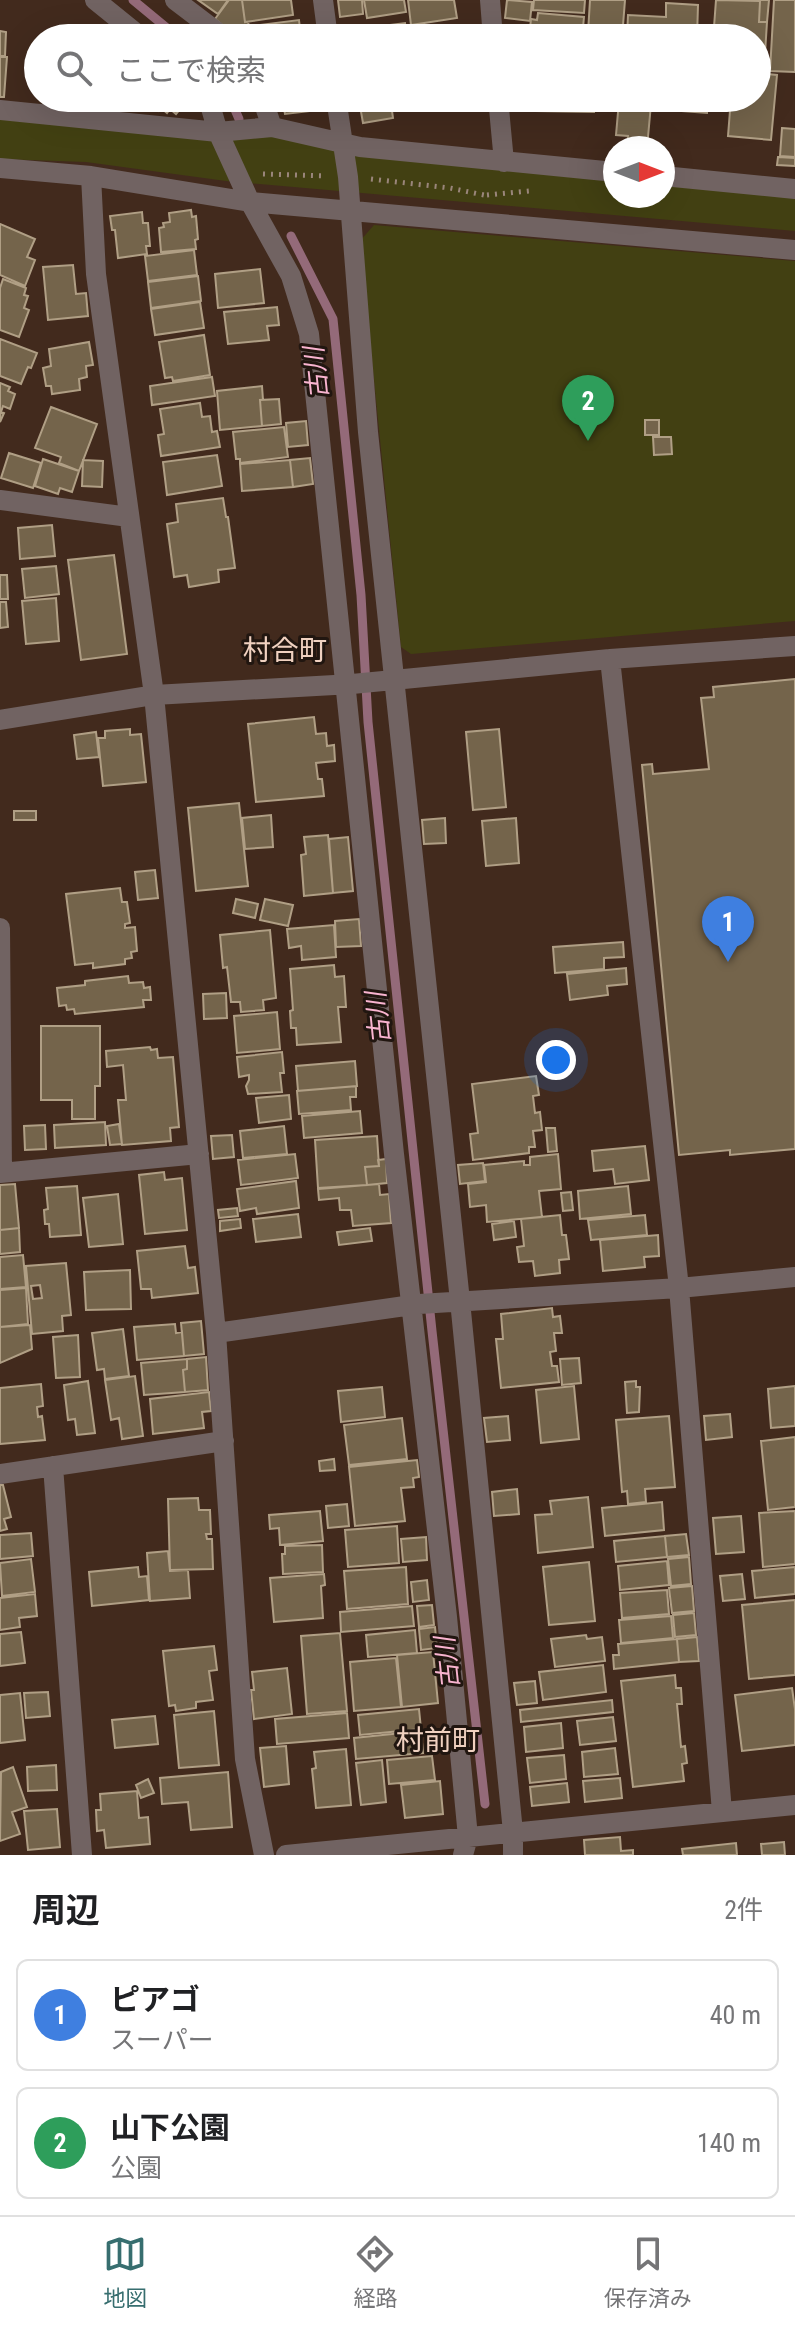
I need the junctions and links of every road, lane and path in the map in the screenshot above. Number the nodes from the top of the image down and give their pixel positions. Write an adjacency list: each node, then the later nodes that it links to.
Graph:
1 (95, 0): 5 (street)
2 (175, 0): 6 (street)
3 (323, 0): 7 (street)
4 (490, 0): 8 (street)
5 (125, 24)
6 (207, 24)
7 (326, 24)
8 (492, 24)
9 (0, 110): 15 (street)
10 (212, 112): 15 (street)
11 (267, 112): 14 (street)
12 (338, 112): 16 (street)
13 (499, 112): 17 (street)
14 (272, 127): 15 (street); 16 (street)
15 (218, 132): 23 (street)
16 (342, 145): 17 (street); 24 (street)
17 (504, 162): 19 (street)
18 (0, 168): 20 (street)
19 (603, 171)
20 (91, 176): 23 (street); 27 (street)
21 (675, 177): 22 (street)
22 (795, 189)
23 (250, 202): 24 (street); 31 (street)
24 (351, 212): 25 (street); 30 (street)
25 (795, 250)
26 (0, 500): 27 (street)
27 (129, 517): 32 (street)
28 (795, 646): 29 (street)
29 (610, 659): 30 (street); 38 (street)
30 (391, 681): 31 (street); 39 (street)
31 (349, 684): 32 (street); 40 (street)
32 (154, 695): 33 (street); 35 (street)
33 (0, 720)
34 (0, 928): 36 (street)
35 (199, 1154): 36 (street); 41 (street)
36 (1, 1173)
37 (795, 1277): 38 (street)
38 (679, 1288): 39 (street); 46 (street)
39 (455, 1301): 40 (street); 47 (street)
40 (415, 1305): 41 (street); 48 (street)
41 (216, 1333): 42 (street)
42 (224, 1441): 43 (street); 50 (street)
43 (53, 1466): 44 (street); 49 (street)
44 (0, 1474)
45 (795, 1805): 46 (street)
46 (722, 1812): 47 (street)
47 (513, 1832): 48 (street); 52 (street)
48 (466, 1846): 51 (street)
49 (82, 1855)
50 (264, 1855)
51 (286, 1855)
52 (513, 1855)

